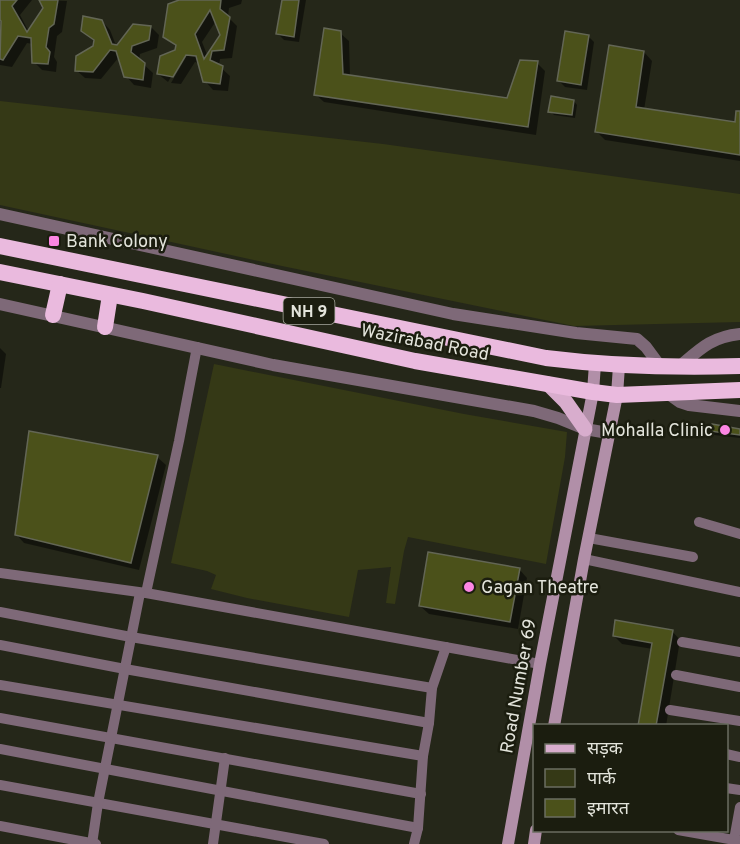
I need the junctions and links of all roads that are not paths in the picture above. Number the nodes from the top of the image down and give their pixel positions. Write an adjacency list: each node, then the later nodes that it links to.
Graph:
1 (0, 214): 13 (street)
2 (0, 246): 11 (highway, Wazirabad Road / NH 9)
3 (0, 272): 4 (highway, Wazirabad Road / NH 9)
4 (60, 284): 5 (highway, Wazirabad Road / NH 9); 7 (highway)
5 (110, 294): 8 (highway); 16 (highway, Wazirabad Road / NH 9)
6 (0, 304): 7 (street)
7 (53, 315): 8 (street)
8 (105, 327): 10 (street)
9 (740, 334): 14 (street)
10 (196, 347): 22 (street); 31 (street)
11 (594, 364): 12 (highway, Wazirabad Road / NH 9); 18 (main road, Road Number 69)
12 (619, 366): 13 (highway, Wazirabad Road / NH 9); 20 (main road)
13 (660, 366): 14 (highway, Wazirabad Road / NH 9)
14 (679, 366): 15 (highway, Wazirabad Road / NH 9)
15 (740, 366)
16 (548, 384): 18 (highway, Wazirabad Road / NH 9); 22 (main road)
17 (740, 390): 19 (highway, Wazirabad Road / NH 9)
18 (593, 392): 20 (highway, Wazirabad Road / NH 9); 22 (main road, Road Number 69)
19 (666, 392): 20 (highway, Wazirabad Road / NH 9); 21 (street)
20 (617, 395): 23 (main road)
21 (740, 411)
22 (585, 429): 23 (street); 38 (main road, Road Number 69)
23 (608, 433): 26 (main road)
24 (699, 522): 25 (street)
25 (740, 534)
26 (589, 538): 27 (street); 28 (main road)
27 (693, 557)
28 (584, 559): 30 (street); 49 (main road)
29 (0, 573): 31 (street)
30 (740, 592)
31 (143, 593): 33 (street); 36 (street)
32 (0, 612): 33 (street)
33 (131, 637): 39 (street); 43 (street)
34 (682, 642): 37 (street)
35 (0, 645): 39 (street)
36 (446, 647): 38 (street); 43 (street)
37 (740, 652)
38 (540, 664): 70 (main road, Road Number 69)
39 (125, 669): 44 (street); 48 (street)
40 (676, 675): 42 (street)
41 (0, 685): 44 (street)
42 (740, 687)
43 (432, 688): 48 (street)
44 (118, 705): 50 (street); 52 (street)
45 (670, 710): 47 (street)
46 (0, 718): 50 (street)
47 (740, 721)
48 (429, 723): 52 (street)
49 (554, 724)
50 (112, 737): 53 (street); 54 (street)
51 (0, 749): 54 (street)
52 (423, 756): 57 (street)
53 (225, 758): 56 (street); 57 (street)
54 (105, 770): 56 (street); 58 (street)
55 (0, 785): 58 (street)
56 (220, 791): 60 (street); 62 (street)
57 (422, 794): 62 (street)
58 (98, 803): 60 (street); 65 (street)
59 (740, 807): 64 (street)
60 (216, 824): 67 (street); 68 (street)
61 (0, 826): 65 (street)
62 (418, 828): 69 (street)
63 (685, 832): 64 (street)
64 (737, 840)
65 (92, 844): 66 (street)
66 (97, 844)
67 (213, 844)
68 (324, 844)
69 (414, 844)
70 (508, 844)

